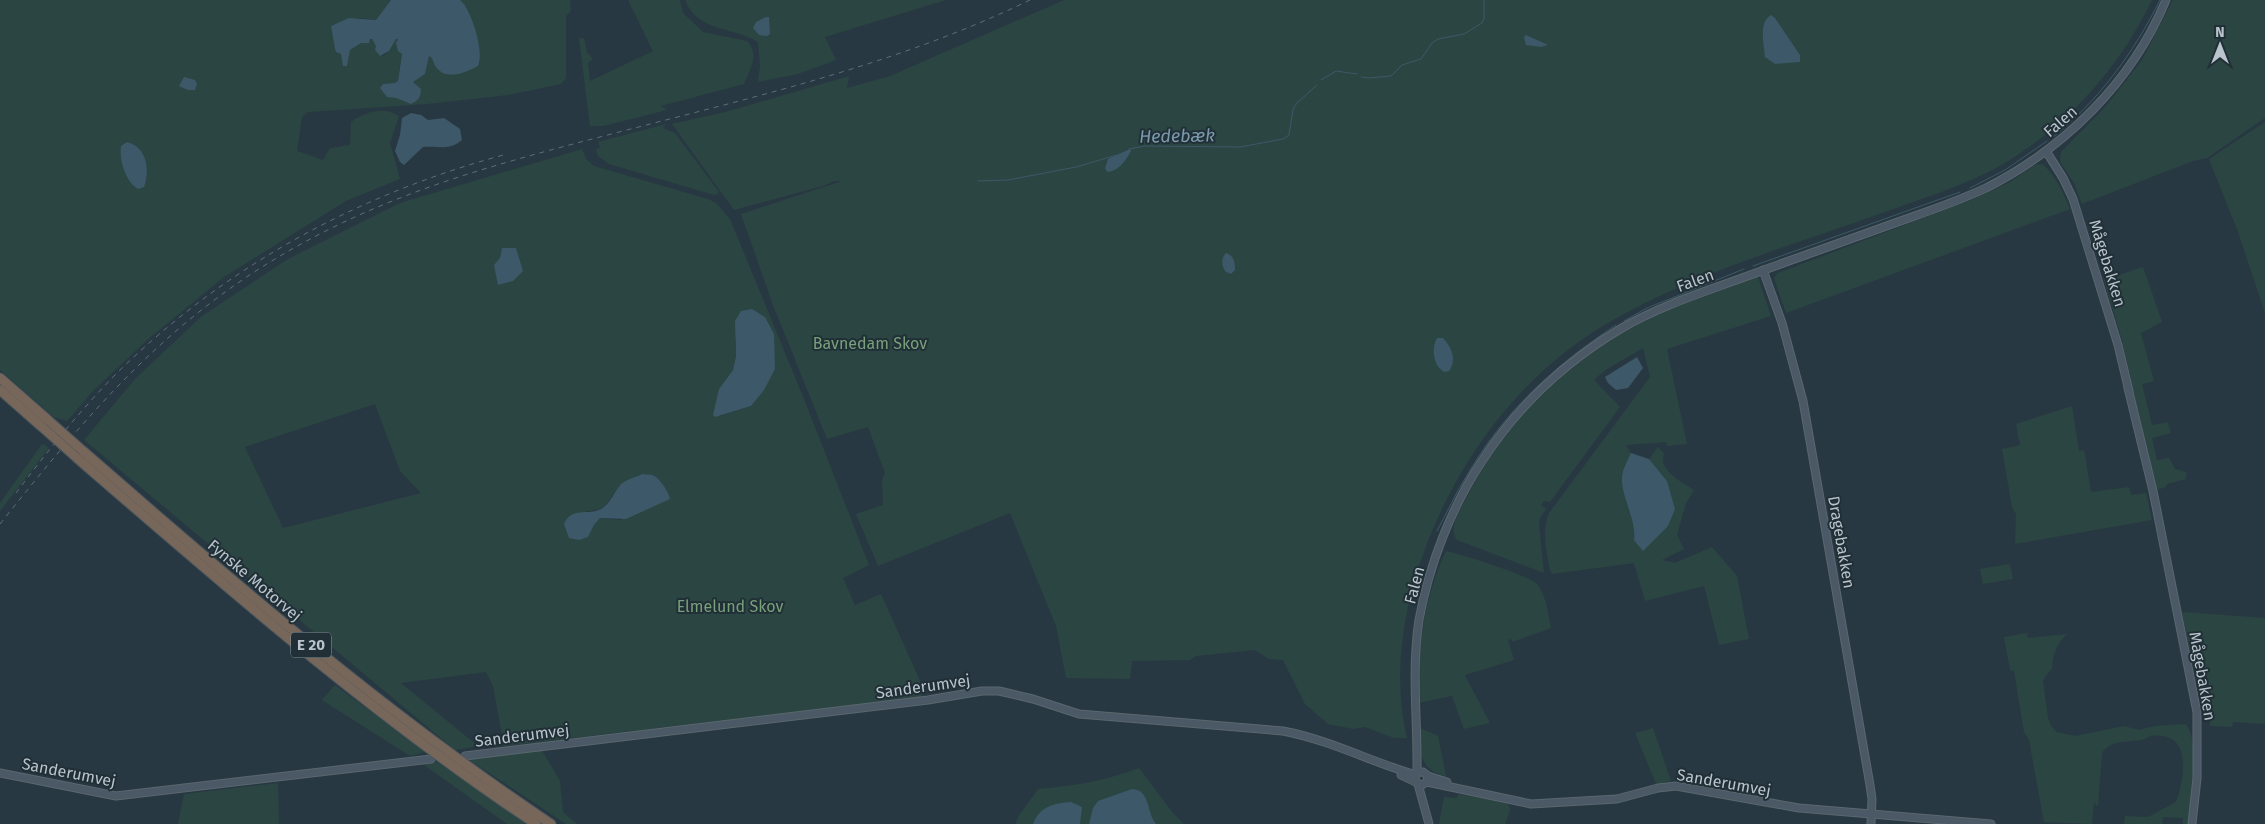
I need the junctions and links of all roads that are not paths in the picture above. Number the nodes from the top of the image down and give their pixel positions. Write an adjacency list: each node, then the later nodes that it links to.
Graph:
1 (2166, 0): 2 (street, Falen)
2 (2046, 152): 3 (street, Falen); 18 (street, Mågebakken)
3 (1763, 270): 11 (street, Falen); 12 (street, Dragebakken)
4 (0, 378): 6 (highway, Fynske Motorvej / E 20)
5 (0, 390): 6 (highway, Fynske Motorvej / E 20)
6 (44, 423): 7 (highway, Fynske Motorvej / E 20, bridge)
7 (80, 454): 13 (highway, Fynske Motorvej / E 20); 14 (highway, Fynske Motorvej / E 20)
8 (465, 756): 11 (street, Sanderumvej)
9 (431, 759): 10 (street, Sanderumvej)
10 (0, 773)
11 (1422, 778): 12 (street, Sanderumvej); 15 (street, Falen)
12 (1872, 814): 16 (street, Dragebakken); 17 (street, Sanderumvej)
13 (536, 824)
14 (551, 824)
15 (1429, 824)
16 (1871, 824)
17 (1991, 824)
18 (2194, 824)

